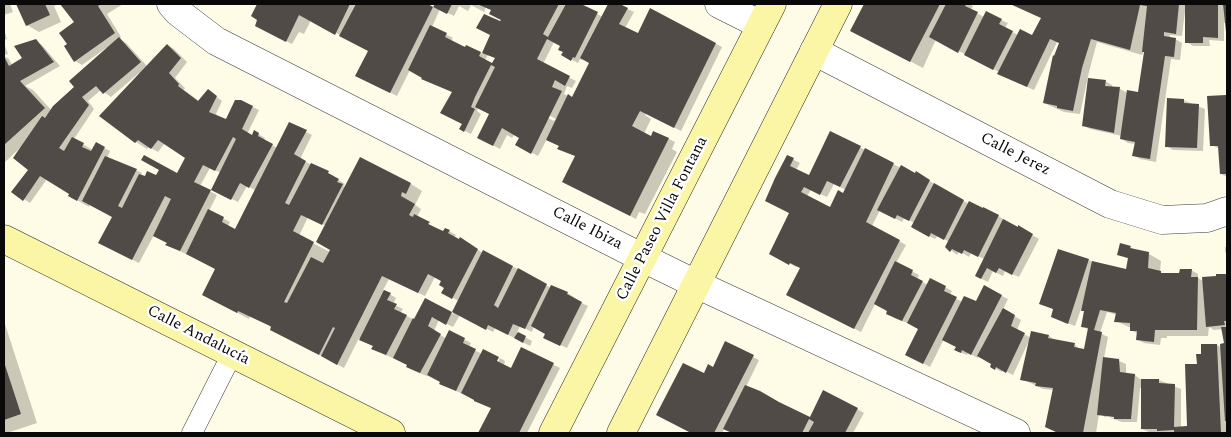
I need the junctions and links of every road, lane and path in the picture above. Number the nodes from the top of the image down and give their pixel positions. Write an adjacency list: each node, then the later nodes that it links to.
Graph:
1 (171, 4): 8 (street, Calle Ibiza)
2 (719, 4): 4 (street)
3 (838, 4): 5 (street)
4 (767, 14): 8 (street, Calle Paseo Villa Fontana)
5 (814, 51): 6 (street, Calle Jerez); 9 (street)
6 (1227, 211)
7 (4, 239): 10 (street, Calle Andalucía)
8 (643, 258): 9 (street, Calle Ibiza); 13 (street, Calle Paseo Villa Fontana)
9 (696, 284): 14 (street); 15 (street, Calle Ibiza)
10 (232, 354): 11 (lane); 12 (street, Calle Andalucía)
11 (192, 433)
12 (391, 433)
13 (553, 433)
14 (620, 433)
15 (1016, 433)

